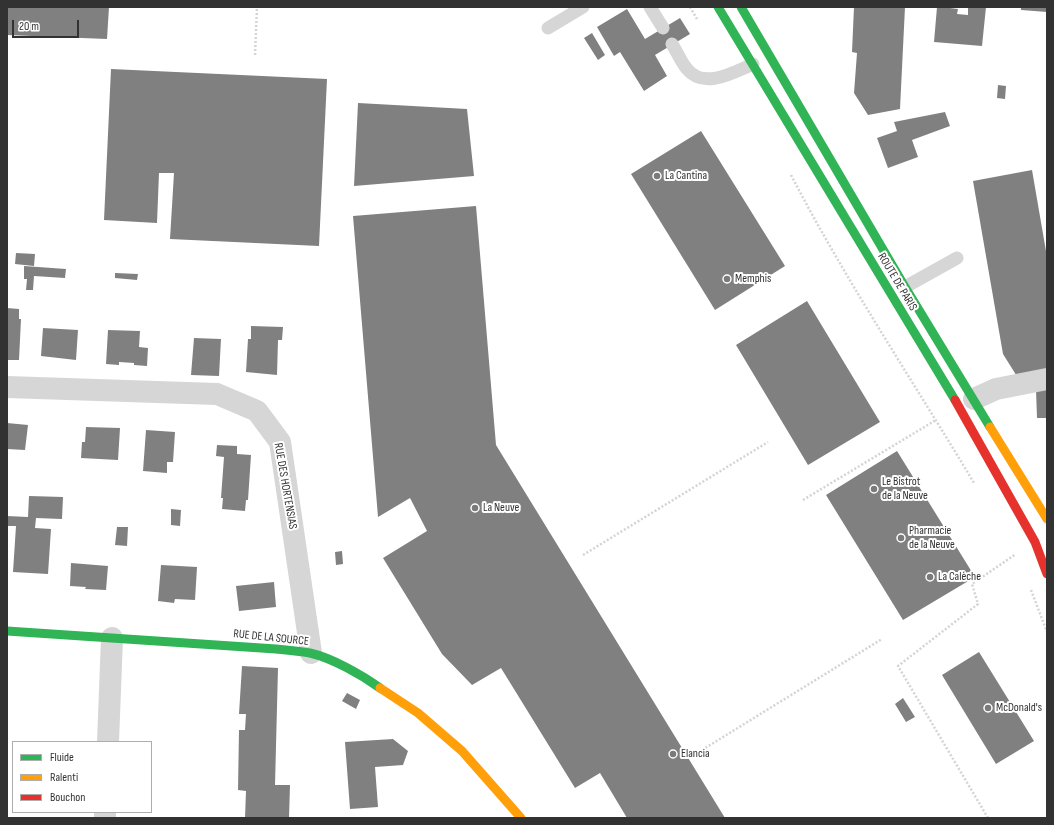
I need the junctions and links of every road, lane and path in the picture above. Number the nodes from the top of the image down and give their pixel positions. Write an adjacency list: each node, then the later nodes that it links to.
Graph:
1 (257, 7): 11 (path)
2 (583, 7): 8 (lane)
3 (650, 7): 9 (lane)
4 (690, 7): 7 (path)
5 (718, 7): 12 (main road, ROUTE DE PARIS)
6 (741, 7): 15 (main road, ROUTE DE PARIS)
7 (698, 19)
8 (548, 28)
9 (663, 28)
10 (672, 44): 12 (lane)
11 (255, 55)
12 (753, 64): 18 (main road, ROUTE DE PARIS)
13 (788, 169): 19 (path)
14 (957, 258): 15 (lane)
15 (905, 287): 18 (main road, ROUTE DE PARIS)
16 (1047, 379): 18 (street)
17 (7, 387): 32 (street, RUE DES HORTENSIAS)
18 (966, 403): 19 (path); 23 (main road, ROUTE DE PARIS); 26 (main road, ROUTE DE PARIS)
19 (936, 420): 21 (path); 22 (path)
20 (768, 442): 24 (path)
21 (976, 487)
22 (803, 500)
23 (1047, 519)
24 (582, 555)
25 (1019, 561): 36 (path)
26 (1047, 574)
27 (1030, 589): 29 (path)
28 (7, 631): 30 (main road, RUE DE LA SOURCE)
29 (1047, 632)
30 (112, 638): 32 (main road, RUE DE LA SOURCE); 33 (street)
31 (882, 638): 34 (path)
32 (311, 653): 35 (main road, RUE DE LA SOURCE)
33 (108, 741)
34 (702, 750)
35 (521, 818)
36 (988, 818)

